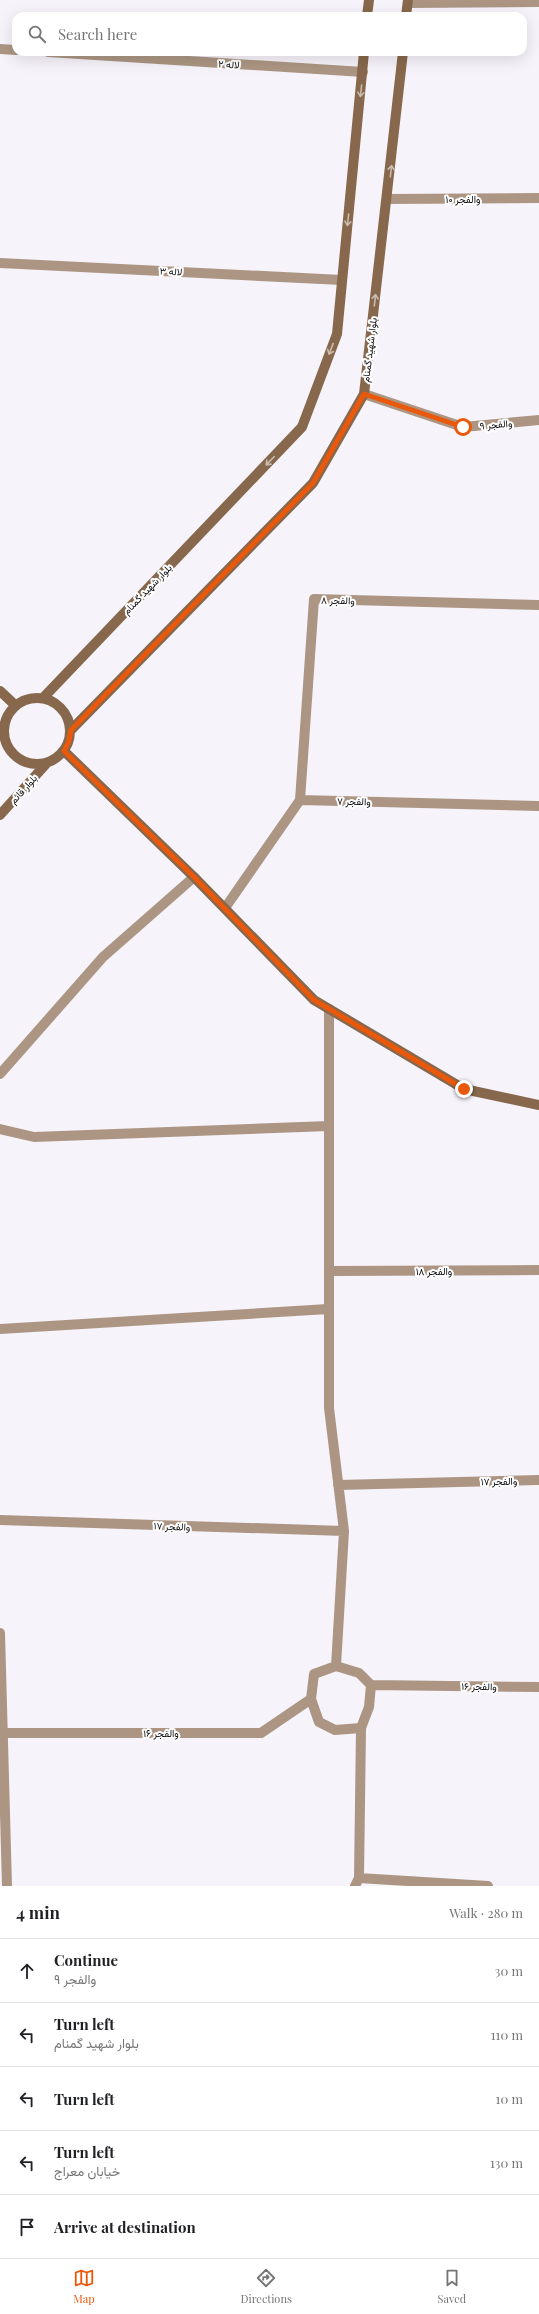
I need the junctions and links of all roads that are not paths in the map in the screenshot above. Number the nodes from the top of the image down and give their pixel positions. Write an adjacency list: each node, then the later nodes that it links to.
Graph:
1 (369, 0): 4 (main road)
2 (408, 2): 3 (street); 5 (main road)
3 (539, 2)
4 (368, 12)
5 (407, 12)
6 (0, 49): 7 (street)
7 (12, 50)
8 (111, 56): 11 (street, لاله ۲)
9 (364, 56): 11 (main road, بلوار شهید گمنام)
10 (403, 56): 13 (main road, بلوار شهید گمنام, one-way to 10)
11 (363, 72): 15 (main road, بلوار شهید گمنام, one-way to 15)
12 (539, 198): 13 (street, والفجر ۱۰)
13 (387, 199): 16 (main road, بلوار شهید گمنام, one-way to 13)
14 (0, 263): 15 (street, لاله ۳)
15 (342, 280): 20 (main road, بلوار شهید گمنام, one-way to 20)
16 (364, 394): 17 (street, والفجر ۹); 22 (main road, بلوار شهید گمنام)
17 (539, 420)
18 (539, 605): 26 (street, والفجر ۸)
19 (0, 691): 21 (main road)
20 (43, 698): 21 (main road); 22 (main road)
21 (15, 705): 23 (main road)
22 (71, 730): 24 (main road)
23 (2, 743): 25 (main road)
24 (64, 751): 25 (main road); 29 (main road)
25 (46, 764): 28 (main road, بلوار قائم)
26 (300, 800): 27 (street, والفجر ۷); 30 (street)
27 (539, 806)
28 (0, 815)
29 (194, 877): 30 (main road); 32 (street)
30 (225, 908): 31 (main road)
31 (329, 1009): 33 (main road); 34 (street)
32 (0, 1074)
33 (539, 1105)
34 (329, 1126): 35 (street); 37 (street)
35 (0, 1129)
36 (539, 1270): 37 (street, والفجر ۱۸)
37 (329, 1271): 38 (street)
38 (328, 1309): 39 (street); 41 (street)
39 (0, 1329)
40 (539, 1480): 41 (street, والفجر ۱۷)
41 (338, 1485): 43 (street)
42 (0, 1520): 43 (street, والفجر ۱۷)
43 (344, 1531): 45 (street)
44 (0, 1633): 50 (street)
45 (336, 1666): 46 (street); 48 (street)
46 (371, 1685): 47 (street, والفجر ۱۶); 49 (street)
47 (539, 1687)
48 (311, 1699): 49 (street); 50 (street, والفجر ۱۶)
49 (361, 1728): 51 (street)
50 (1, 1733): 52 (street)
51 (357, 1882): 53 (street)
52 (7, 1886)
53 (488, 1886)

